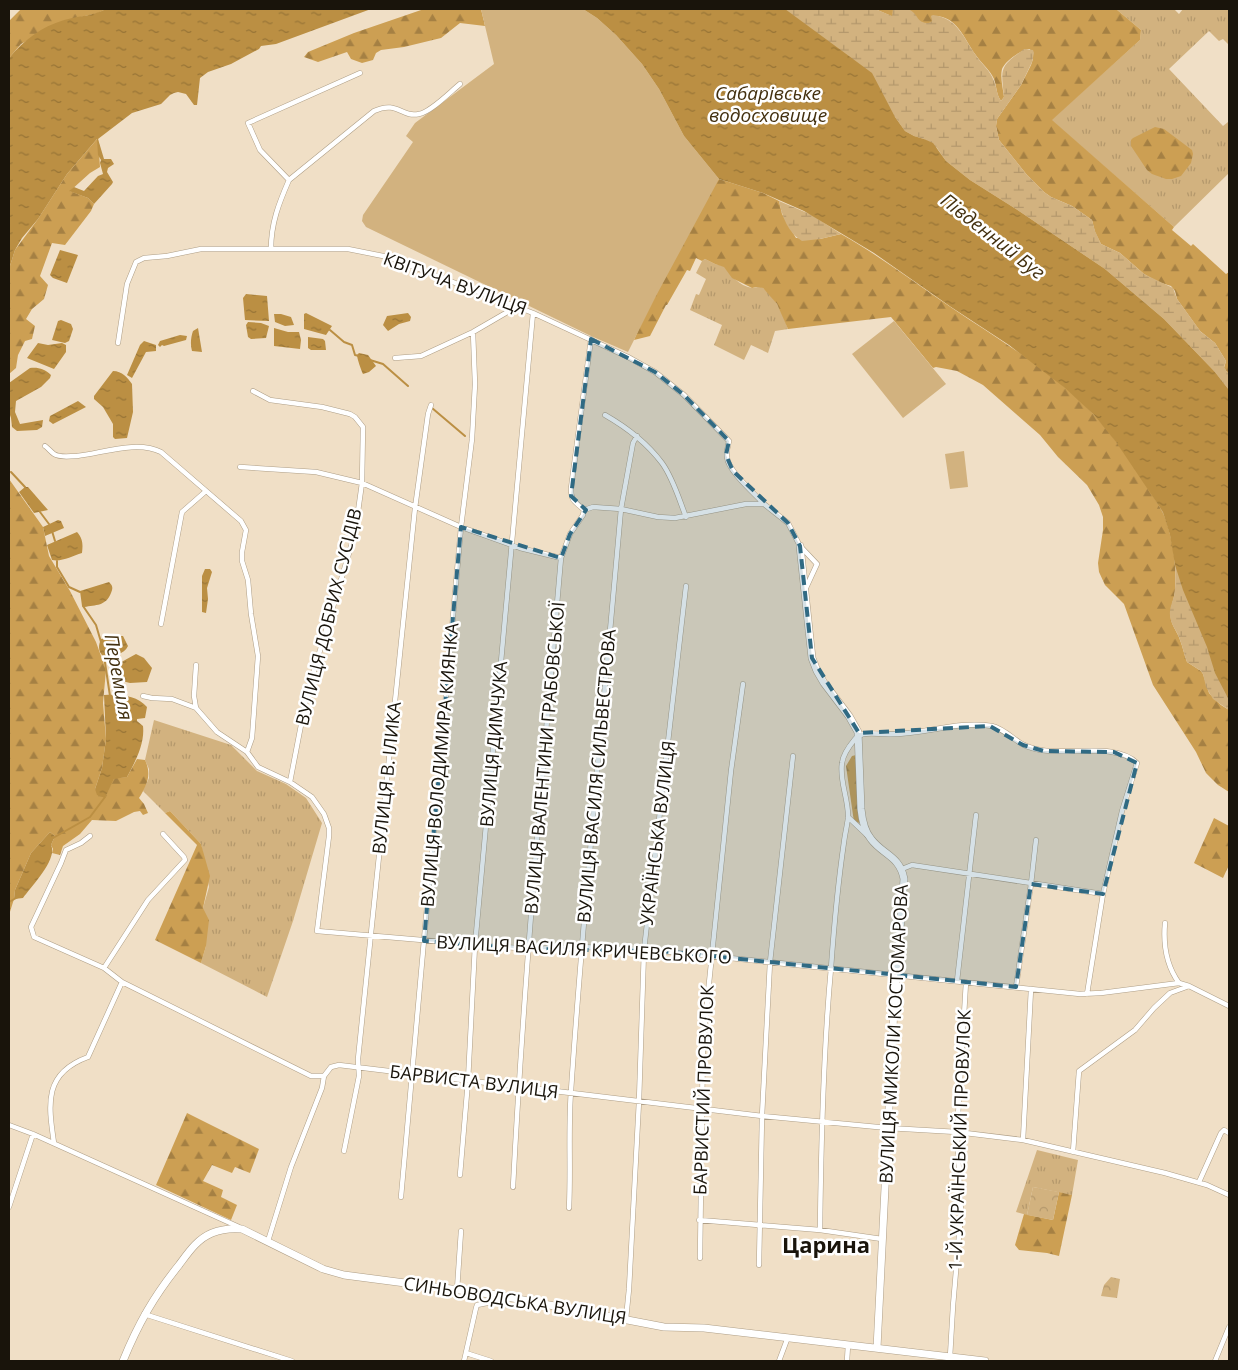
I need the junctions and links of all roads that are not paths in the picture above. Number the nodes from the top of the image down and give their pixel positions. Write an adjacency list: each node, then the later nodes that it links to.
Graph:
1 (360, 73): 3 (street)
2 (460, 84): 3 (street)
3 (289, 180): 4 (street)
4 (271, 249): 5 (street, КВІТУЧА ВУЛИЦЯ); 9 (street, КВІТУЧА ВУЛИЦЯ)
5 (516, 307): 6 (street, КВІТУЧА ВУЛИЦЯ); 7 (street)
6 (533, 313): 8 (street, КВІТУЧА ВУЛИЦЯ); 25 (street, ВУЛИЦЯ ДИМЧУКА)
7 (473, 332): 10 (street); 24 (street, ВУЛИЦЯ ВОЛОДИМИРА КИЯНКА)
8 (591, 340): 19 (street, КВІТУЧА ВУЛИЦЯ); 22 (street)
9 (118, 342)
10 (395, 358)
11 (253, 391): 17 (street, ВУЛИЦЯ ДОБРИХ СУСІДІВ)
12 (431, 406): 20 (street, ВУЛИЦЯ В. ІЛИКА)
13 (605, 414): 14 (street)
14 (637, 436): 21 (street, ВУЛИЦЯ ВАСИЛЯ СИЛЬВЕСТРОВА); 23 (street)
15 (45, 446): 18 (street)
16 (240, 466): 17 (street)
17 (362, 483): 20 (street); 38 (street, ВУЛИЦЯ ДОБРИХ СУСІДІВ)
18 (206, 490): 30 (street); 36 (street)
19 (764, 504): 23 (street); 26 (street)
20 (415, 508): 24 (street); 50 (street, ВУЛИЦЯ В. ІЛИКА)
21 (621, 509): 22 (street); 23 (street); 53 (street, ВУЛИЦЯ ВАСИЛЯ СИЛЬВЕСТРОВА)
22 (584, 510): 27 (street, ВУЛИЦЯ ВАЛЕНТИНИ ГРАБОВСЬКОЇ)
23 (686, 517)
24 (461, 527): 25 (street); 51 (street, ВУЛИЦЯ ВОЛОДИМИРА КИЯНКА)
25 (512, 545): 27 (street); 52 (street, ВУЛИЦЯ ДИМЧУКА)
26 (800, 546): 29 (street); 29 (street)
27 (561, 558): 54 (street, ВУЛИЦЯ ВАЛЕНТИНИ ГРАБОВСЬКОЇ)
28 (686, 586): 55 (street, УКРАЇНСЬКА ВУЛИЦЯ)
29 (804, 592): 35 (street)
30 (161, 624)
31 (196, 665): 34 (street)
32 (743, 684): 56 (street, БАРВИСТИЙ ПРОВУЛОК)
33 (143, 696): 34 (street)
34 (196, 708): 36 (street)
35 (859, 736): 40 (street); 43 (street, ВУЛИЦЯ МИКОЛИ КОСТОМАРОВА); 48 (street)
36 (247, 752): 38 (street)
37 (793, 756): 57 (street)
38 (290, 782): 50 (street, ВУЛИЦЯ ВАСИЛЯ КРИЧЕВСЬКОГО)
39 (976, 815): 46 (street)
40 (848, 817): 43 (street); 59 (street)
41 (163, 834): 58 (street)
42 (90, 836): 58 (street)
43 (871, 839): 45 (street, ВУЛИЦЯ МИКОЛИ КОСТОМАРОВА)
44 (1036, 840): 47 (street)
45 (902, 869): 46 (street); 60 (street, ВУЛИЦЯ МИКОЛИ КОСТОМАРОВА)
46 (969, 875): 47 (street); 61 (street)
47 (1031, 884): 48 (street); 66 (street)
48 (1103, 894): 68 (street)
49 (1165, 923): 64 (street)
50 (371, 936): 51 (street, ВУЛИЦЯ ВАСИЛЯ КРИЧЕВСЬКОГО); 70 (street, ВУЛИЦЯ В. ІЛИКА)
51 (424, 941): 52 (street, ВУЛИЦЯ ВАСИЛЯ КРИЧЕВСЬКОГО); 71 (street, ВУЛИЦЯ ВОЛОДИМИРА КИЯНКА)
52 (475, 945): 54 (street, ВУЛИЦЯ ВАСИЛЯ КРИЧЕВСЬКОГО); 73 (street, ВУЛИЦЯ ДИМЧУКА)
53 (582, 947): 54 (street, ВУЛИЦЯ ВАСИЛЯ КРИЧЕВСЬКОГО); 55 (street, ВУЛИЦЯ ВАСИЛЯ КРИЧЕВСЬКОГО); 75 (street, ВУЛИЦЯ ВАСИЛЯ СИЛЬВЕСТРОВА)
54 (529, 949): 74 (street, ВУЛИЦЯ ВАЛЕНТИНИ ГРАБОВСЬКОЇ)
55 (644, 950): 56 (street, ВУЛИЦЯ ВАСИЛЯ КРИЧЕВСЬКОГО); 76 (street, УКРАЇНСЬКА ВУЛИЦЯ)
56 (711, 956): 57 (street, ВУЛИЦЯ ВАСИЛЯ КРИЧЕВСЬКОГО); 77 (street, БАРВИСТИЙ ПРОВУЛОК)
57 (770, 962): 59 (street, ВУЛИЦЯ ВАСИЛЯ КРИЧЕВСЬКОГО); 78 (street)
58 (104, 968): 62 (street)
59 (831, 968): 60 (street, ВУЛИЦЯ ВАСИЛЯ КРИЧЕВСЬКОГО); 79 (street)
60 (896, 975): 61 (street, ВУЛИЦЯ ВАСИЛЯ КРИЧЕВСЬКОГО); 81 (street, ВУЛИЦЯ МИКОЛИ КОСТОМАРОВА)
61 (957, 981): 63 (street, ВУЛИЦЯ ВАСИЛЯ КРИЧЕВСЬКОГО)
62 (122, 982): 72 (street); 86 (street)
63 (966, 982): 66 (street, ВУЛИЦЯ ВАСИЛЯ КРИЧЕВСЬКОГО); 82 (street, 1-Й УКРАЇНСЬКИЙ ПРОВУЛОК)
64 (1179, 983): 65 (street); 68 (street, ВУЛИЦЯ ВАСИЛЯ КРИЧЕВСЬКОГО)
65 (1189, 986): 69 (street); 88 (street)
66 (1016, 987): 67 (street, ВУЛИЦЯ ВАСИЛЯ КРИЧЕВСЬКОГО)
67 (1032, 989): 68 (street, ВУЛИЦЯ ВАСИЛЯ КРИЧЕВСЬКОГО); 85 (street)
68 (1086, 994)
69 (1229, 1006)
70 (359, 1068): 71 (street, БАРВИСТА ВУЛИЦЯ); 72 (street, БАРВИСТА ВУЛИЦЯ); 87 (street, ВУЛИЦЯ В. ІЛИКА)
71 (412, 1074): 73 (street, БАРВИСТА ВУЛИЦЯ); 93 (street, ВУЛИЦЯ ВОЛОДИМИРА КИЯНКА)
72 (324, 1076): 102 (street)
73 (468, 1081): 74 (street, БАРВИСТА ВУЛИЦЯ); 89 (street, ВУЛИЦЯ ДИМЧУКА)
74 (518, 1088): 75 (street, БАРВИСТА ВУЛИЦЯ); 91 (street, ВУЛИЦЯ ВАЛЕНТИНИ ГРАБОВСЬКОЇ)
75 (571, 1094): 76 (street, БАРВИСТА ВУЛИЦЯ); 95 (street, ВУЛИЦЯ ВАСИЛЯ СИЛЬВЕСТРОВА)
76 (639, 1101): 77 (street, БАРВИСТА ВУЛИЦЯ); 108 (street, УКРАЇНСЬКА ВУЛИЦЯ)
77 (702, 1110): 78 (street, БАРВИСТА ВУЛИЦЯ); 96 (street, БАРВИСТИЙ ПРОВУЛОК)
78 (762, 1116): 79 (street, БАРВИСТА ВУЛИЦЯ); 97 (street)
79 (821, 1121): 81 (street, БАРВИСТА ВУЛИЦЯ); 99 (street)
80 (9, 1125): 84 (street)
81 (888, 1128): 82 (street, БАРВИСТА ВУЛИЦЯ); 101 (street, ВУЛИЦЯ МИКОЛИ КОСТОМАРОВА)
82 (957, 1132): 85 (street, БАРВИСТА ВУЛИЦЯ); 114 (street, 1-Й УКРАЇНСЬКИЙ ПРОВУЛОК)
83 (1229, 1133): 90 (street)
84 (33, 1134): 86 (street); 94 (street)
85 (1023, 1140): 88 (street, БАРВИСТА ВУЛИЦЯ)
86 (54, 1143): 98 (street)
87 (344, 1151)
88 (1073, 1152): 90 (street, БАРВИСТА ВУЛИЦЯ)
89 (460, 1175)
90 (1199, 1182): 92 (street, БАРВИСТА ВУЛИЦЯ)
91 (513, 1188)
92 (1229, 1195)
93 (401, 1197)
94 (9, 1207)
95 (569, 1208)
96 (700, 1220): 97 (street); 103 (street, БАРВИСТИЙ ПРОВУЛОК)
97 (760, 1225): 99 (street); 104 (street)
98 (242, 1229): 102 (street, СИНЬОВОДСЬКА ВУЛИЦЯ); 107 (street)
99 (820, 1230): 101 (street)
100 (461, 1231): 105 (street)
101 (882, 1238): 112 (street, ВУЛИЦЯ МИКОЛИ КОСТОМАРОВА)
102 (268, 1241): 105 (street, СИНЬОВОДСЬКА ВУЛИЦЯ)
103 (700, 1258)
104 (759, 1265)
105 (457, 1290): 106 (street, СИНЬОВОДСЬКА ВУЛИЦЯ)
106 (497, 1296): 108 (street, СИНЬОВОДСЬКА ВУЛИЦЯ); 113 (street)
107 (144, 1314): 116 (street); 117 (street)
108 (626, 1319): 110 (street, СИНЬОВОДСЬКА ВУЛИЦЯ)
109 (1229, 1327): 123 (street)
110 (788, 1338): 111 (street, СИНЬОВОДСЬКА ВУЛИЦЯ); 120 (street)
111 (848, 1345): 112 (street, СИНЬОВОДСЬКА ВУЛИЦЯ); 121 (street)
112 (877, 1348): 115 (street, СИНЬОВОДСЬКА ВУЛИЦЯ)
113 (466, 1353): 118 (street); 119 (street)
114 (950, 1357): 115 (street, СИНЬОВОДСЬКА ВУЛИЦЯ); 122 (street, СИНЬОВОДСЬКА ВУЛИЦЯ)
115 (928, 1358)
116 (123, 1361)
117 (292, 1361)
118 (464, 1361)
119 (491, 1361)
120 (779, 1361)
121 (847, 1361)
122 (985, 1361)
123 (1215, 1361)

